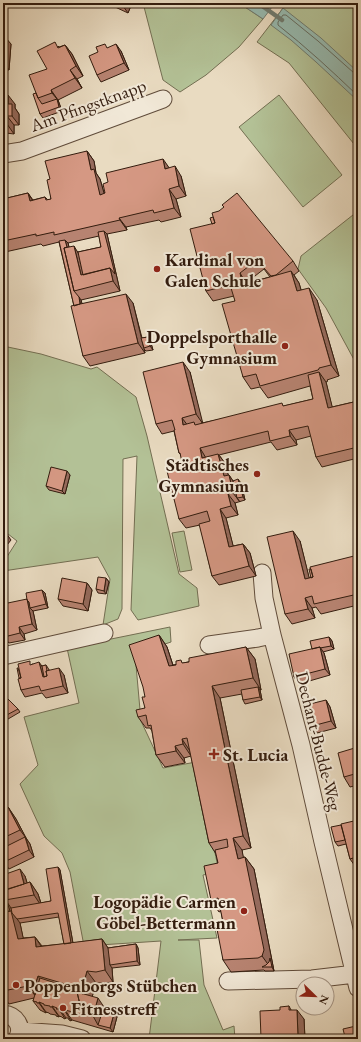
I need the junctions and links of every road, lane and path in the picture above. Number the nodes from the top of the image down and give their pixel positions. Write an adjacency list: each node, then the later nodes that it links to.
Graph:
1 (163, 99): 2 (street, Am Pfingstknapp)
2 (3, 154)
3 (262, 573): 5 (street, Dechant-Budde-Weg)
4 (104, 633): 7 (street)
5 (272, 634): 6 (street); 9 (street, Dechant-Budde-Weg)
6 (210, 645)
7 (3, 656)
8 (228, 981): 9 (street)
9 (356, 981)
10 (3, 1014): 11 (street)
11 (18, 1035): 12 (street)
12 (82, 1039)

